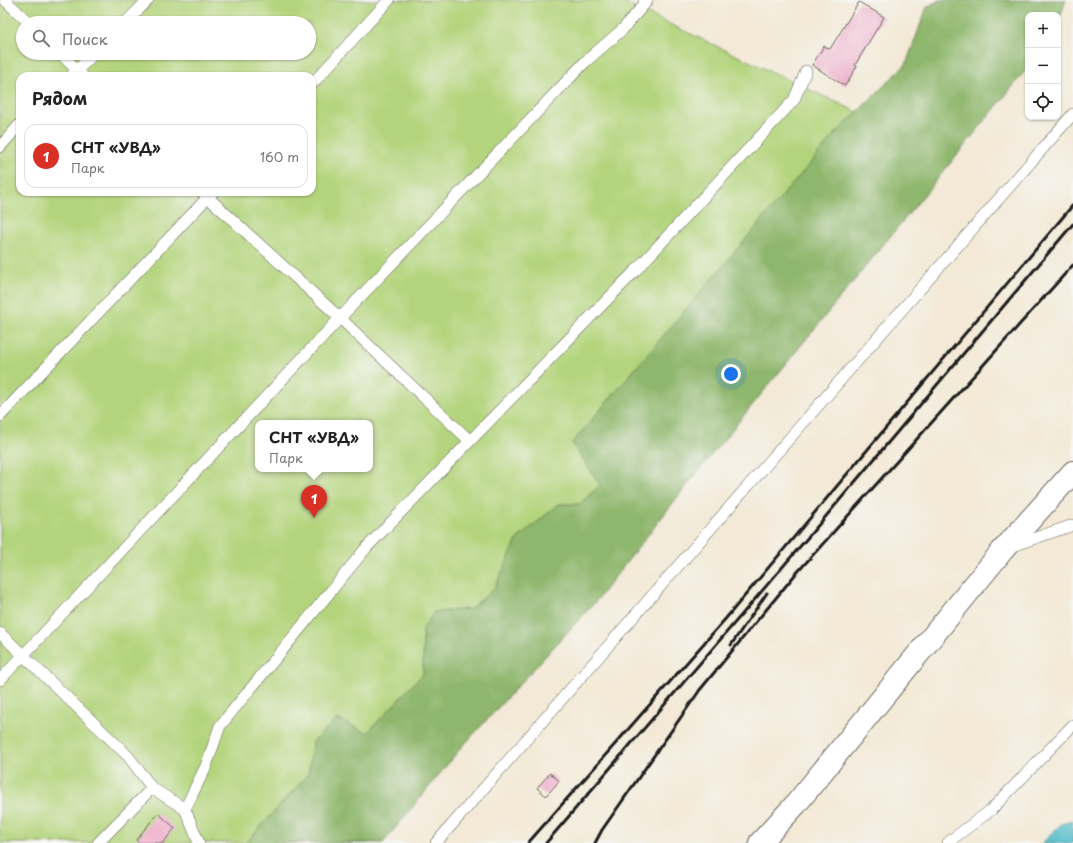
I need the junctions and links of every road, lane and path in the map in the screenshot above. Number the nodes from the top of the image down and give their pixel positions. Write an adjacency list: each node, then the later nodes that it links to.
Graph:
1 (5, 0): 5 (lane)
2 (148, 0): 6 (lane)
3 (389, 0): 12 (lane)
4 (644, 0): 18 (lane)
5 (22, 16)
6 (132, 16)
7 (66, 60): 10 (lane)
8 (89, 60): 11 (lane)
9 (806, 71): 20 (lane)
10 (75, 72)
11 (79, 72)
12 (316, 80)
13 (1073, 114): 32 (lane)
14 (16, 129): 15 (lane)
15 (0, 147)
16 (205, 196): 19 (lane)
17 (209, 196): 18 (lane)
18 (340, 318): 20 (lane); 25 (lane)
19 (0, 416)
20 (470, 441): 29 (lane)
21 (1073, 472): 23 (street)
22 (1073, 525): 23 (lane)
23 (1002, 551): 33 (street)
24 (0, 633): 25 (lane)
25 (24, 656): 26 (lane); 28 (lane)
26 (0, 680)
27 (1073, 725): 34 (lane)
28 (152, 788): 29 (lane); 30 (lane)
29 (185, 809): 31 (lane)
30 (98, 843)
31 (199, 843)
32 (436, 843)
33 (760, 843)
34 (948, 843)

